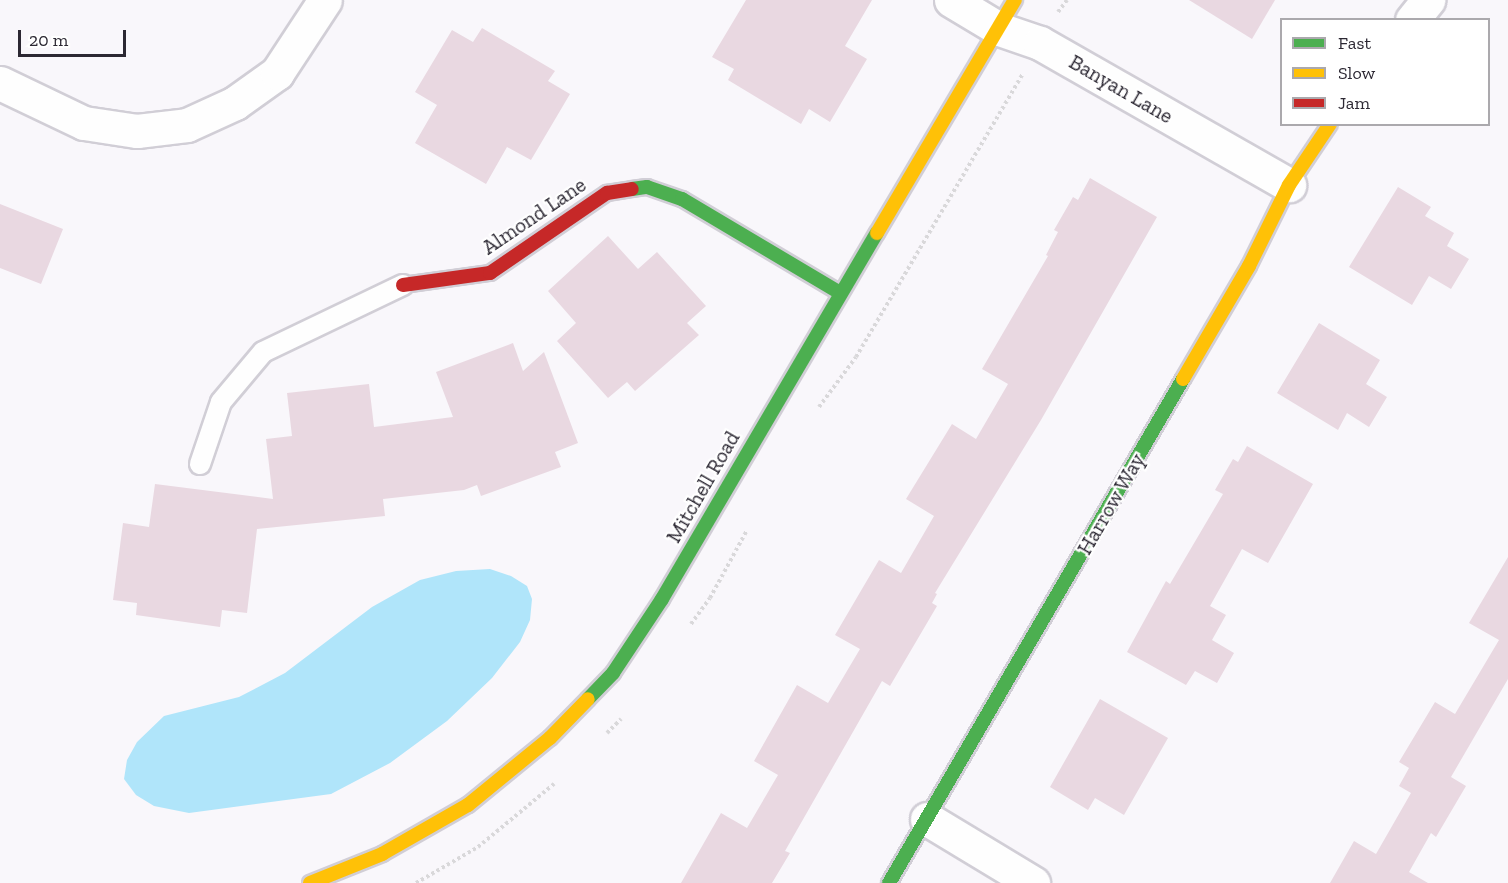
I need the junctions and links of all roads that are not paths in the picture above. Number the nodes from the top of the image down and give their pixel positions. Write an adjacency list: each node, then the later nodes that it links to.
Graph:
1 (325, 0): 7 (street)
2 (951, 0): 6 (street, Banyan Lane)
3 (1015, 0): 6 (street, Mitchell Road)
4 (1428, 0): 5 (street)
5 (1414, 18)
6 (999, 28): 9 (street, Banyan Lane); 11 (street, Mitchell Road)
7 (0, 83)
8 (1329, 126): 9 (street, Harrow Way)
9 (1289, 185): 13 (street, Harrow Way)
10 (403, 285): 11 (street, Almond Lane); 12 (lane)
11 (840, 293): 14 (street, Mitchell Road)
12 (200, 464)
13 (927, 819): 15 (street, Harrow Way); 16 (street)
14 (324, 881)
15 (889, 883)
16 (1033, 883)

